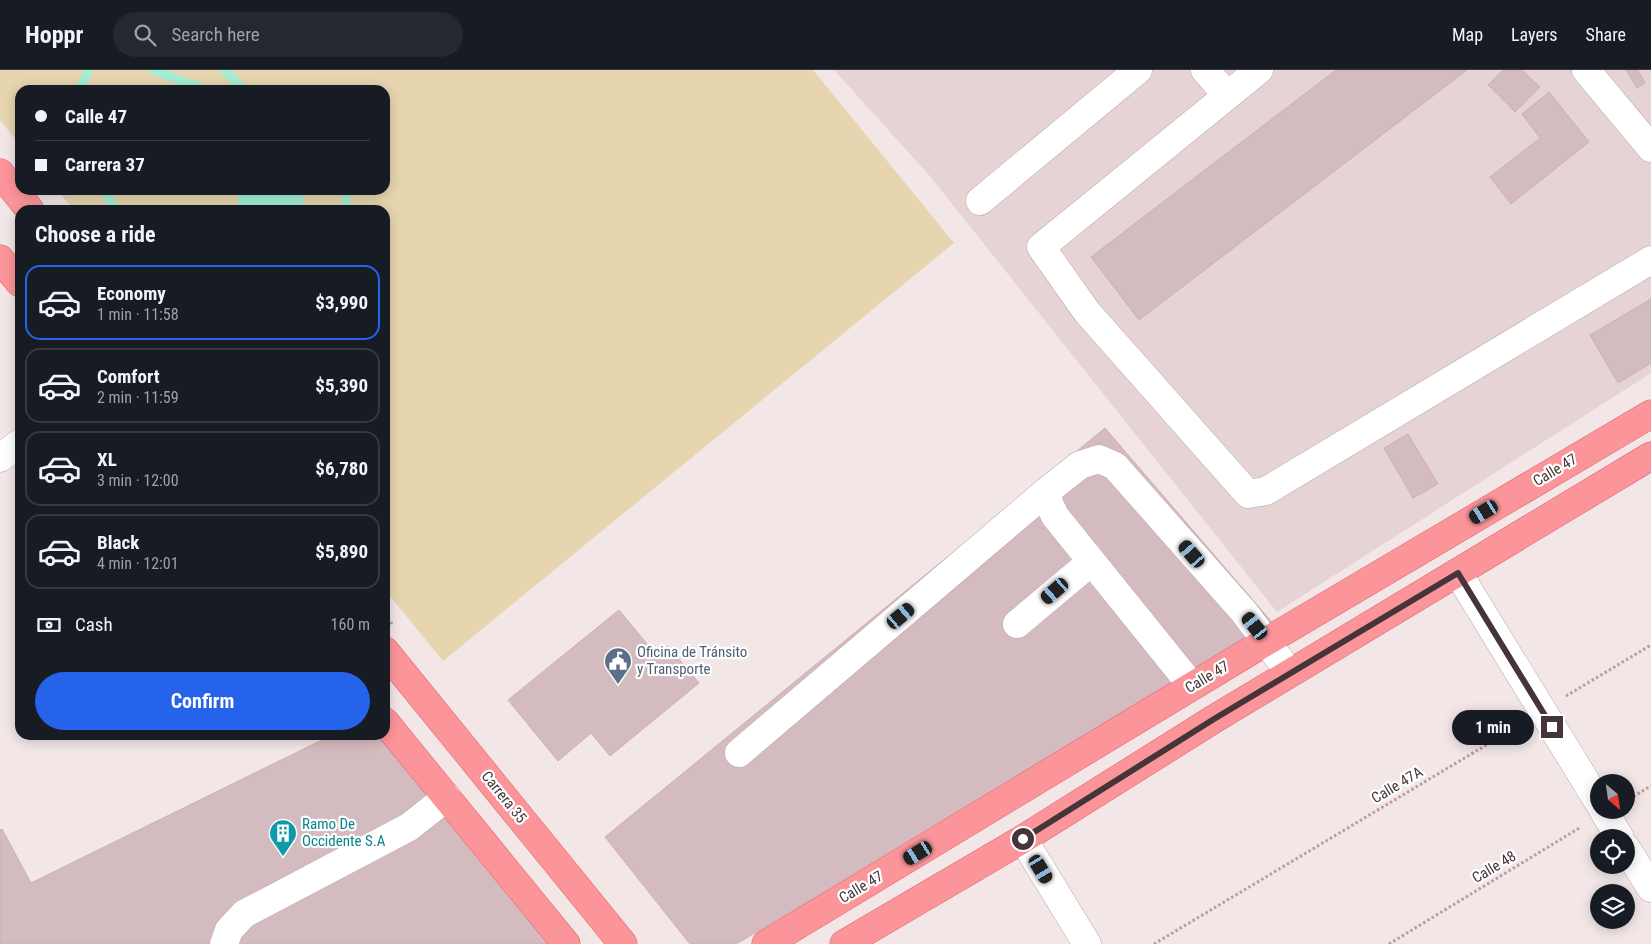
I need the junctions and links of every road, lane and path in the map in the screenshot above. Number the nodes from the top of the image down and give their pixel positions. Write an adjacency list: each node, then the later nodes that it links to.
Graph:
1 (1138, 70): 10 (street)
2 (1205, 70): 5 (street)
3 (1259, 70): 5 (street)
4 (1586, 70): 6 (street)
5 (1227, 95): 13 (street)
6 (1651, 148)
7 (0, 173): 8 (main road)
8 (15, 192)
9 (18, 195): 11 (main road)
10 (980, 201)
11 (26, 205)
12 (0, 259): 14 (main road)
13 (1651, 260)
14 (15, 277)
15 (1651, 414): 23 (main road, Calle 47)
16 (15, 446): 18 (street)
17 (1651, 456): 21 (main road)
18 (0, 458)
19 (1048, 491): 20 (street); 23 (street); 30 (street)
20 (1091, 562): 22 (street); 27 (street)
21 (1458, 573): 26 (main road); 28 (street)
22 (1017, 624)
23 (1267, 640): 26 (street); 27 (main road, Calle 47)
24 (1651, 645): 28 (path, Calle 47A)
25 (390, 657): 41 (main road, Carrera 35)
26 (1290, 673): 36 (main road)
27 (1192, 686): 42 (main road, Calle 47)
28 (1542, 712): 31 (street); 45 (path, Calle 47A)
29 (390, 728): 34 (main road)
30 (738, 753)
31 (1590, 781)
32 (1651, 786): 33 (path, Calle 48)
33 (1635, 794)
34 (447, 797): 39 (street); 40 (main road)
35 (1590, 818): 46 (path, Calle 48)
36 (1023, 839): 43 (main road); 44 (street)
37 (1635, 862): 38 (street)
38 (1651, 888)
39 (224, 944)
40 (566, 944)
41 (623, 944)
42 (766, 944)
43 (844, 944)
44 (1087, 944)
45 (1154, 944)
46 (1389, 944)

